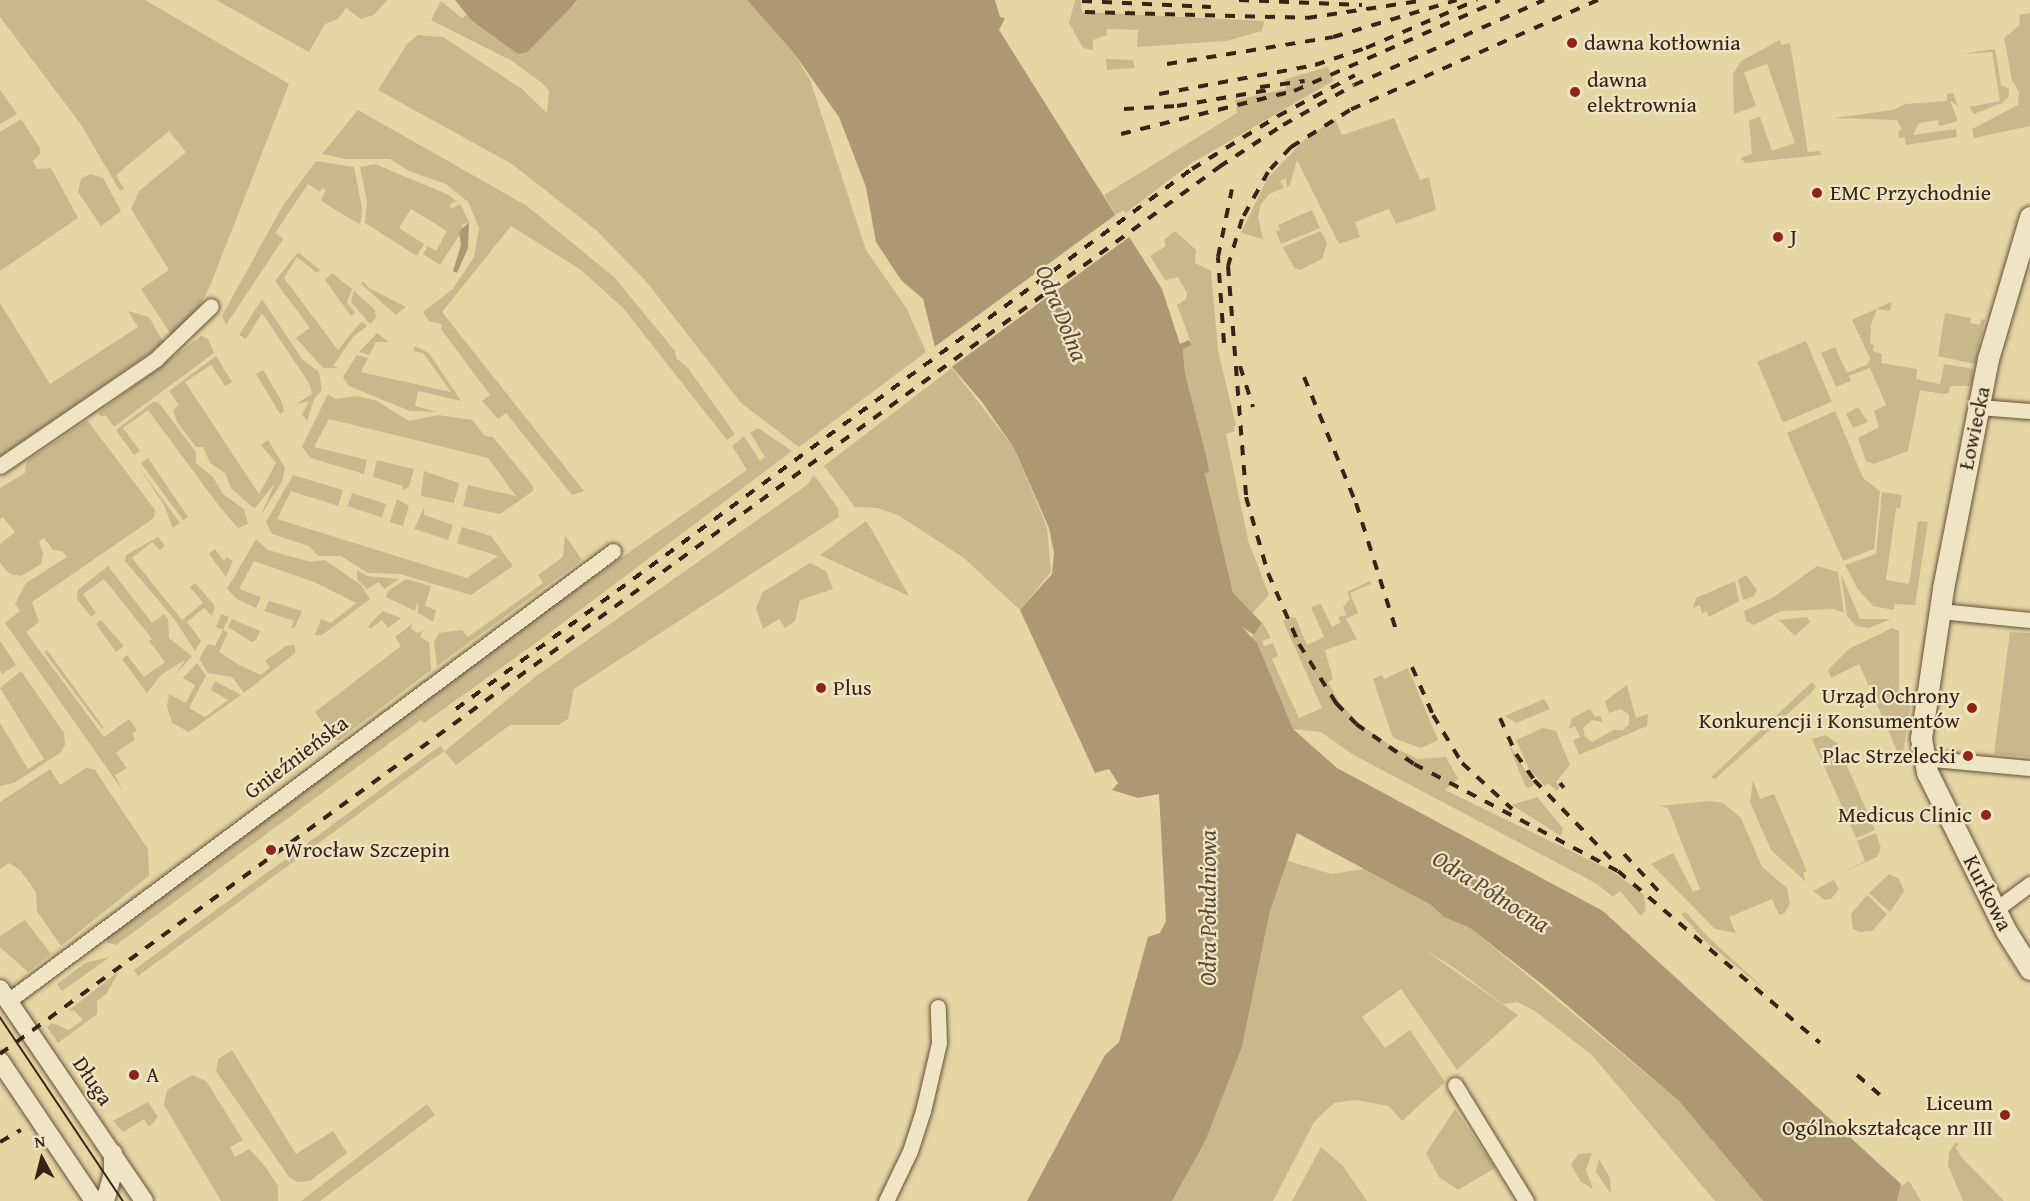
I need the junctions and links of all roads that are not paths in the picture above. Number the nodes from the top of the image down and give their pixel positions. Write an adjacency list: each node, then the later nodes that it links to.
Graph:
1 (2030, 217): 3 (main road, Łowiecka)
2 (211, 306): 5 (street)
3 (1979, 407): 4 (street); 7 (main road, Łowiecka)
4 (2030, 411)
5 (0, 466)
6 (613, 551): 15 (street, Gnieźnieńska)
7 (1940, 611): 8 (street); 9 (main road, Łowiecka)
8 (2030, 620)
9 (1934, 643): 10 (main road, Kurkowa)
10 (1922, 758): 11 (street); 13 (main road, Kurkowa)
11 (2030, 768)
12 (2030, 884): 13 (street)
13 (1995, 910): 14 (main road, Kurkowa)
14 (2030, 969)
15 (4, 995): 19 (street, Długa)
16 (939, 1007): 23 (street)
17 (0, 1061): 20 (street)
18 (1455, 1085): 24 (street)
19 (112, 1153): 21 (street); 22 (street, Długa)
20 (94, 1201)
21 (105, 1201)
22 (144, 1201)
23 (886, 1201)
24 (1526, 1201)

